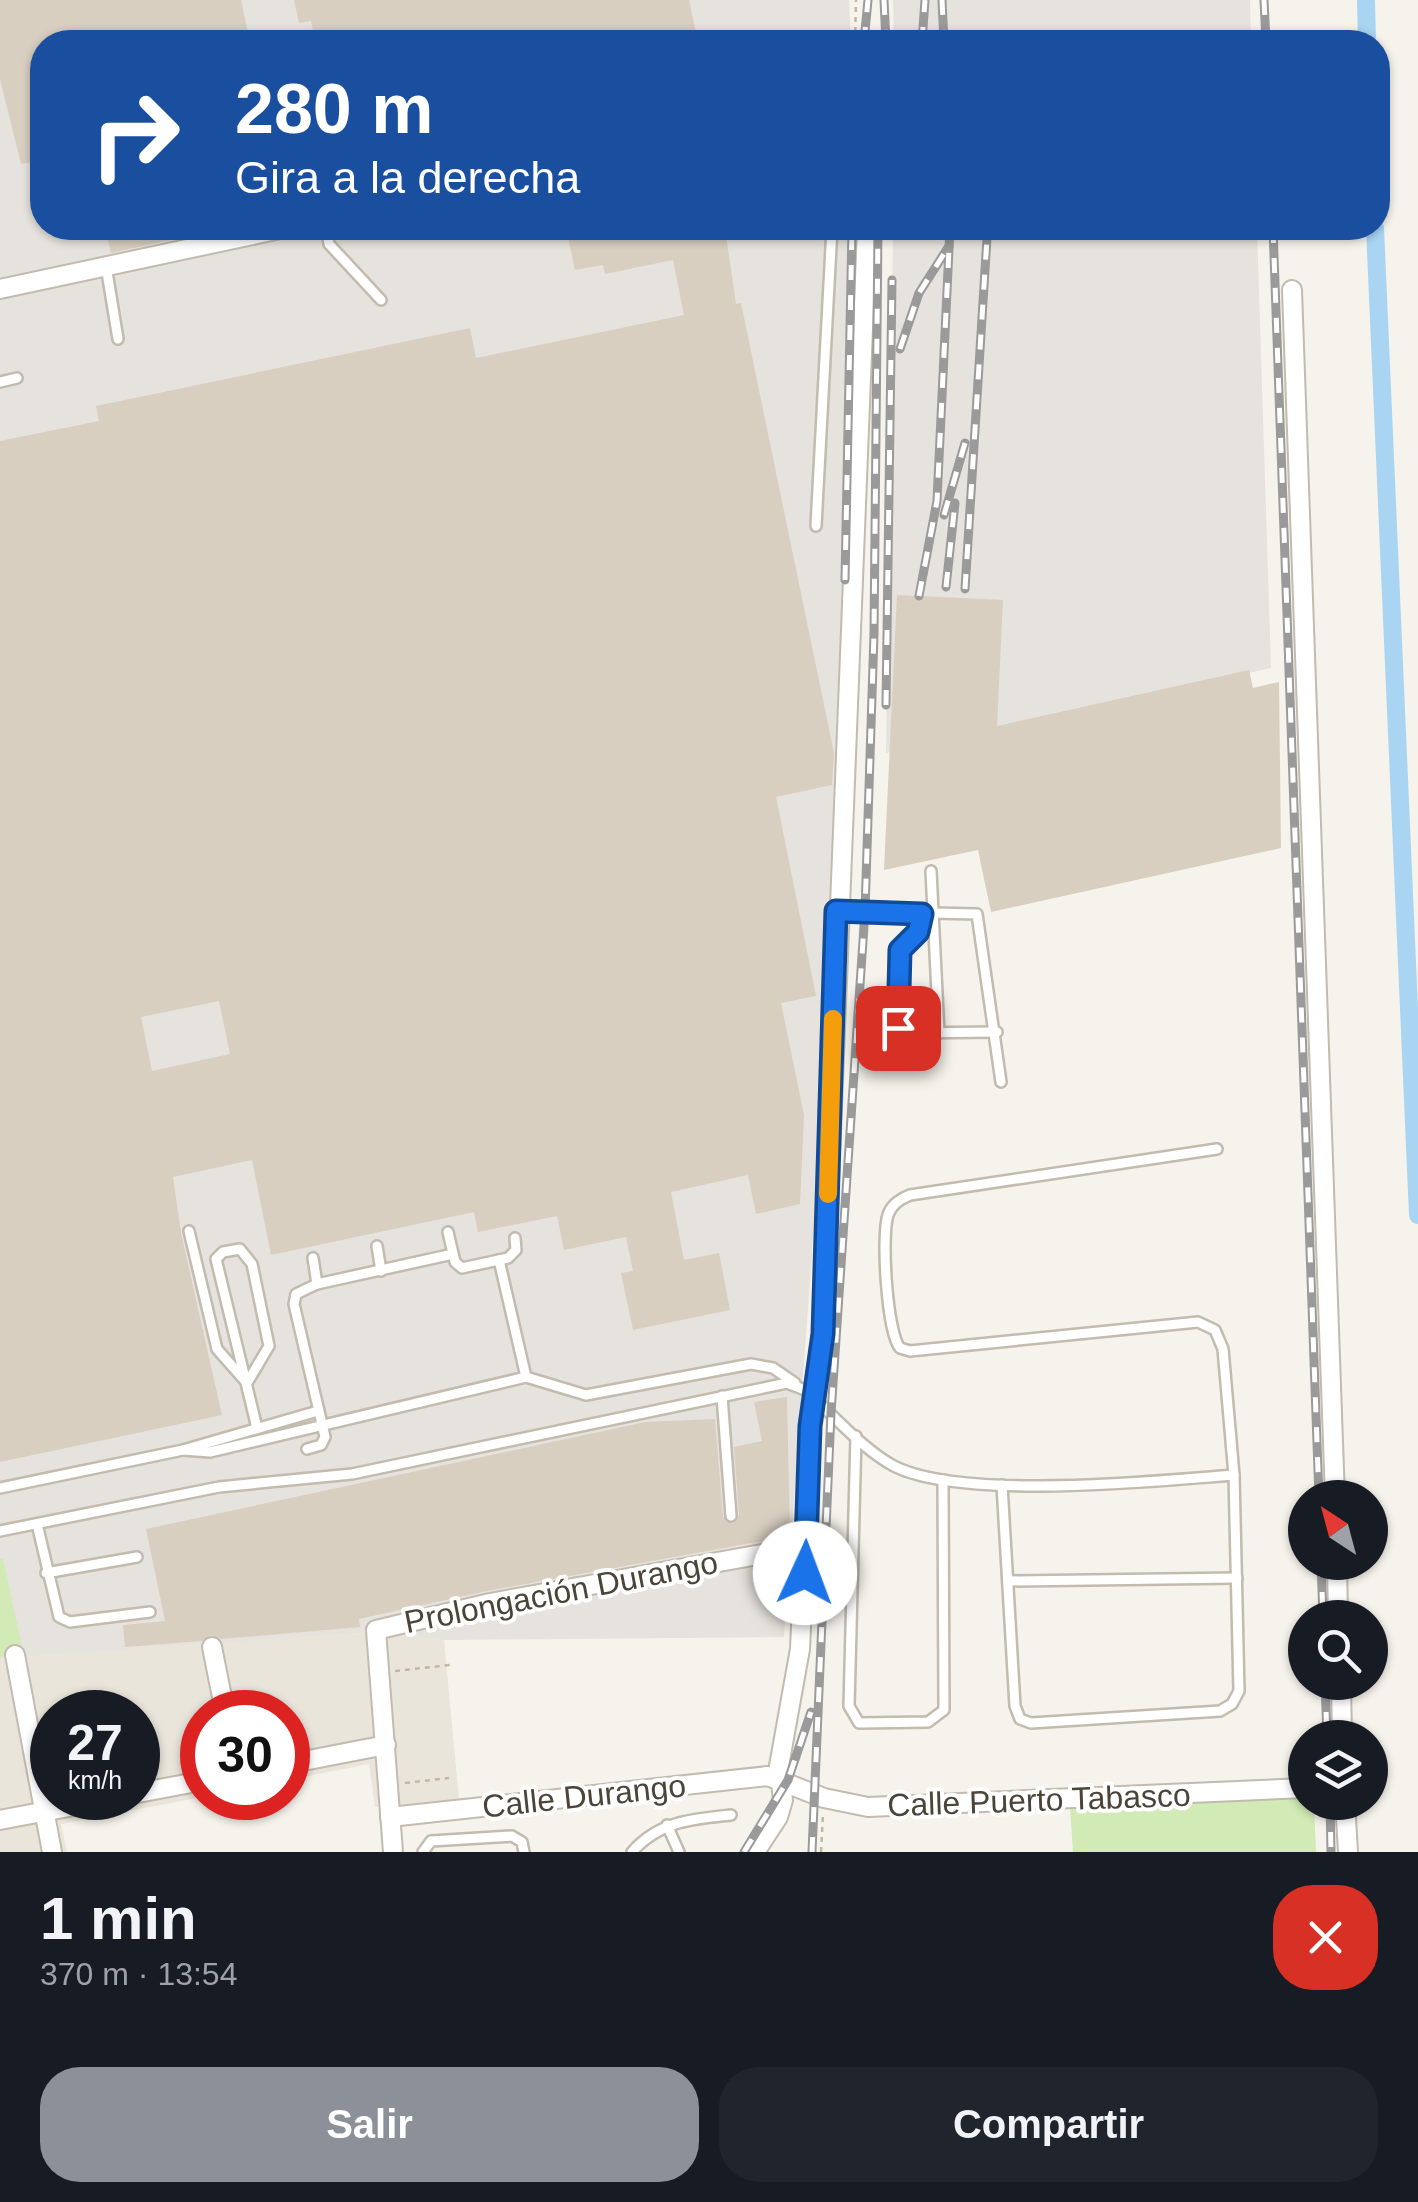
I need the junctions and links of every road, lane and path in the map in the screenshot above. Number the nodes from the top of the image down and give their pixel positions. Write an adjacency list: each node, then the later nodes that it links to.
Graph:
1 (856, 0): 2 (path)
2 (855, 30)
3 (228, 240): 7 (street)
4 (328, 240): 10 (lane)
5 (831, 240): 14 (lane)
6 (866, 240): 16 (street)
7 (106, 266): 8 (street); 11 (lane)
8 (0, 289)
9 (1292, 290): 45 (street)
10 (381, 300)
11 (118, 340)
12 (17, 378): 13 (lane)
13 (0, 382)
14 (816, 526)
15 (931, 871): 18 (lane)
16 (836, 911): 17 (lane); 36 (street)
17 (922, 914): 18 (lane); 20 (lane)
18 (936, 914): 19 (lane); 20 (lane)
19 (997, 1032): 20 (lane); 21 (lane)
20 (939, 1033)
21 (1001, 1082)
22 (1218, 1149): 43 (lane)
23 (189, 1231): 33 (lane)
24 (448, 1232): 27 (lane)
25 (514, 1238): 29 (lane)
26 (377, 1246): 30 (lane)
27 (453, 1254): 29 (lane); 30 (lane)
28 (312, 1258): 31 (lane)
29 (499, 1260): 32 (lane)
30 (382, 1271): 31 (lane)
31 (317, 1284): 37 (lane)
32 (526, 1376): 34 (lane); 38 (lane)
33 (247, 1383): 33 (lane); 39 (lane)
34 (798, 1385): 35 (lane); 36 (lane)
35 (722, 1396): 48 (lane); 49 (lane)
36 (813, 1397): 40 (lane); 51 (street)
37 (318, 1411): 38 (lane); 39 (lane)
38 (323, 1426): 41 (lane); 42 (lane)
39 (257, 1428): 42 (lane)
40 (856, 1436): 44 (lane); 44 (lane)
41 (307, 1449)
42 (183, 1450): 47 (lane)
43 (1234, 1475): 46 (lane); 54 (lane)
44 (944, 1480): 46 (lane)
45 (1333, 1480)
46 (1002, 1486): 55 (lane)
47 (0, 1488)
48 (731, 1516)
49 (37, 1524): 50 (lane); 53 (lane)
50 (0, 1531)
51 (806, 1546): 60 (street, Prolongación Durango); 66 (street)
52 (137, 1557): 53 (lane)
53 (46, 1573): 56 (lane)
54 (1237, 1578): 55 (lane); 55 (lane)
55 (1008, 1581)
56 (150, 1612)
57 (212, 1647): 61 (street)
58 (14, 1656): 62 (street)
59 (450, 1665): 60 (path)
60 (379, 1673): 63 (street)
61 (221, 1690)
62 (30, 1739)
63 (386, 1745): 64 (street); 67 (street)
64 (310, 1760)
65 (449, 1778): 67 (path)
66 (778, 1778): 69 (street, Calle Puerto Tabasco); 72 (street, Calle Durango); 83 (street)
67 (388, 1784): 72 (street)
68 (1288, 1789): 69 (street, Calle Puerto Tabasco)
69 (824, 1798): 84 (path)
70 (30, 1814): 73 (street)
71 (731, 1815): 76 (lane)
72 (390, 1817): 78 (street)
73 (0, 1820)
74 (46, 1820): 77 (street)
75 (1346, 1820): 85 (street)
76 (667, 1825): 81 (lane); 82 (lane)
77 (52, 1852)
78 (393, 1852)
79 (423, 1852): 80 (lane)
80 (524, 1852)
81 (632, 1852)
82 (679, 1852)
83 (755, 1852)
84 (821, 1852)
85 (1348, 1852)

